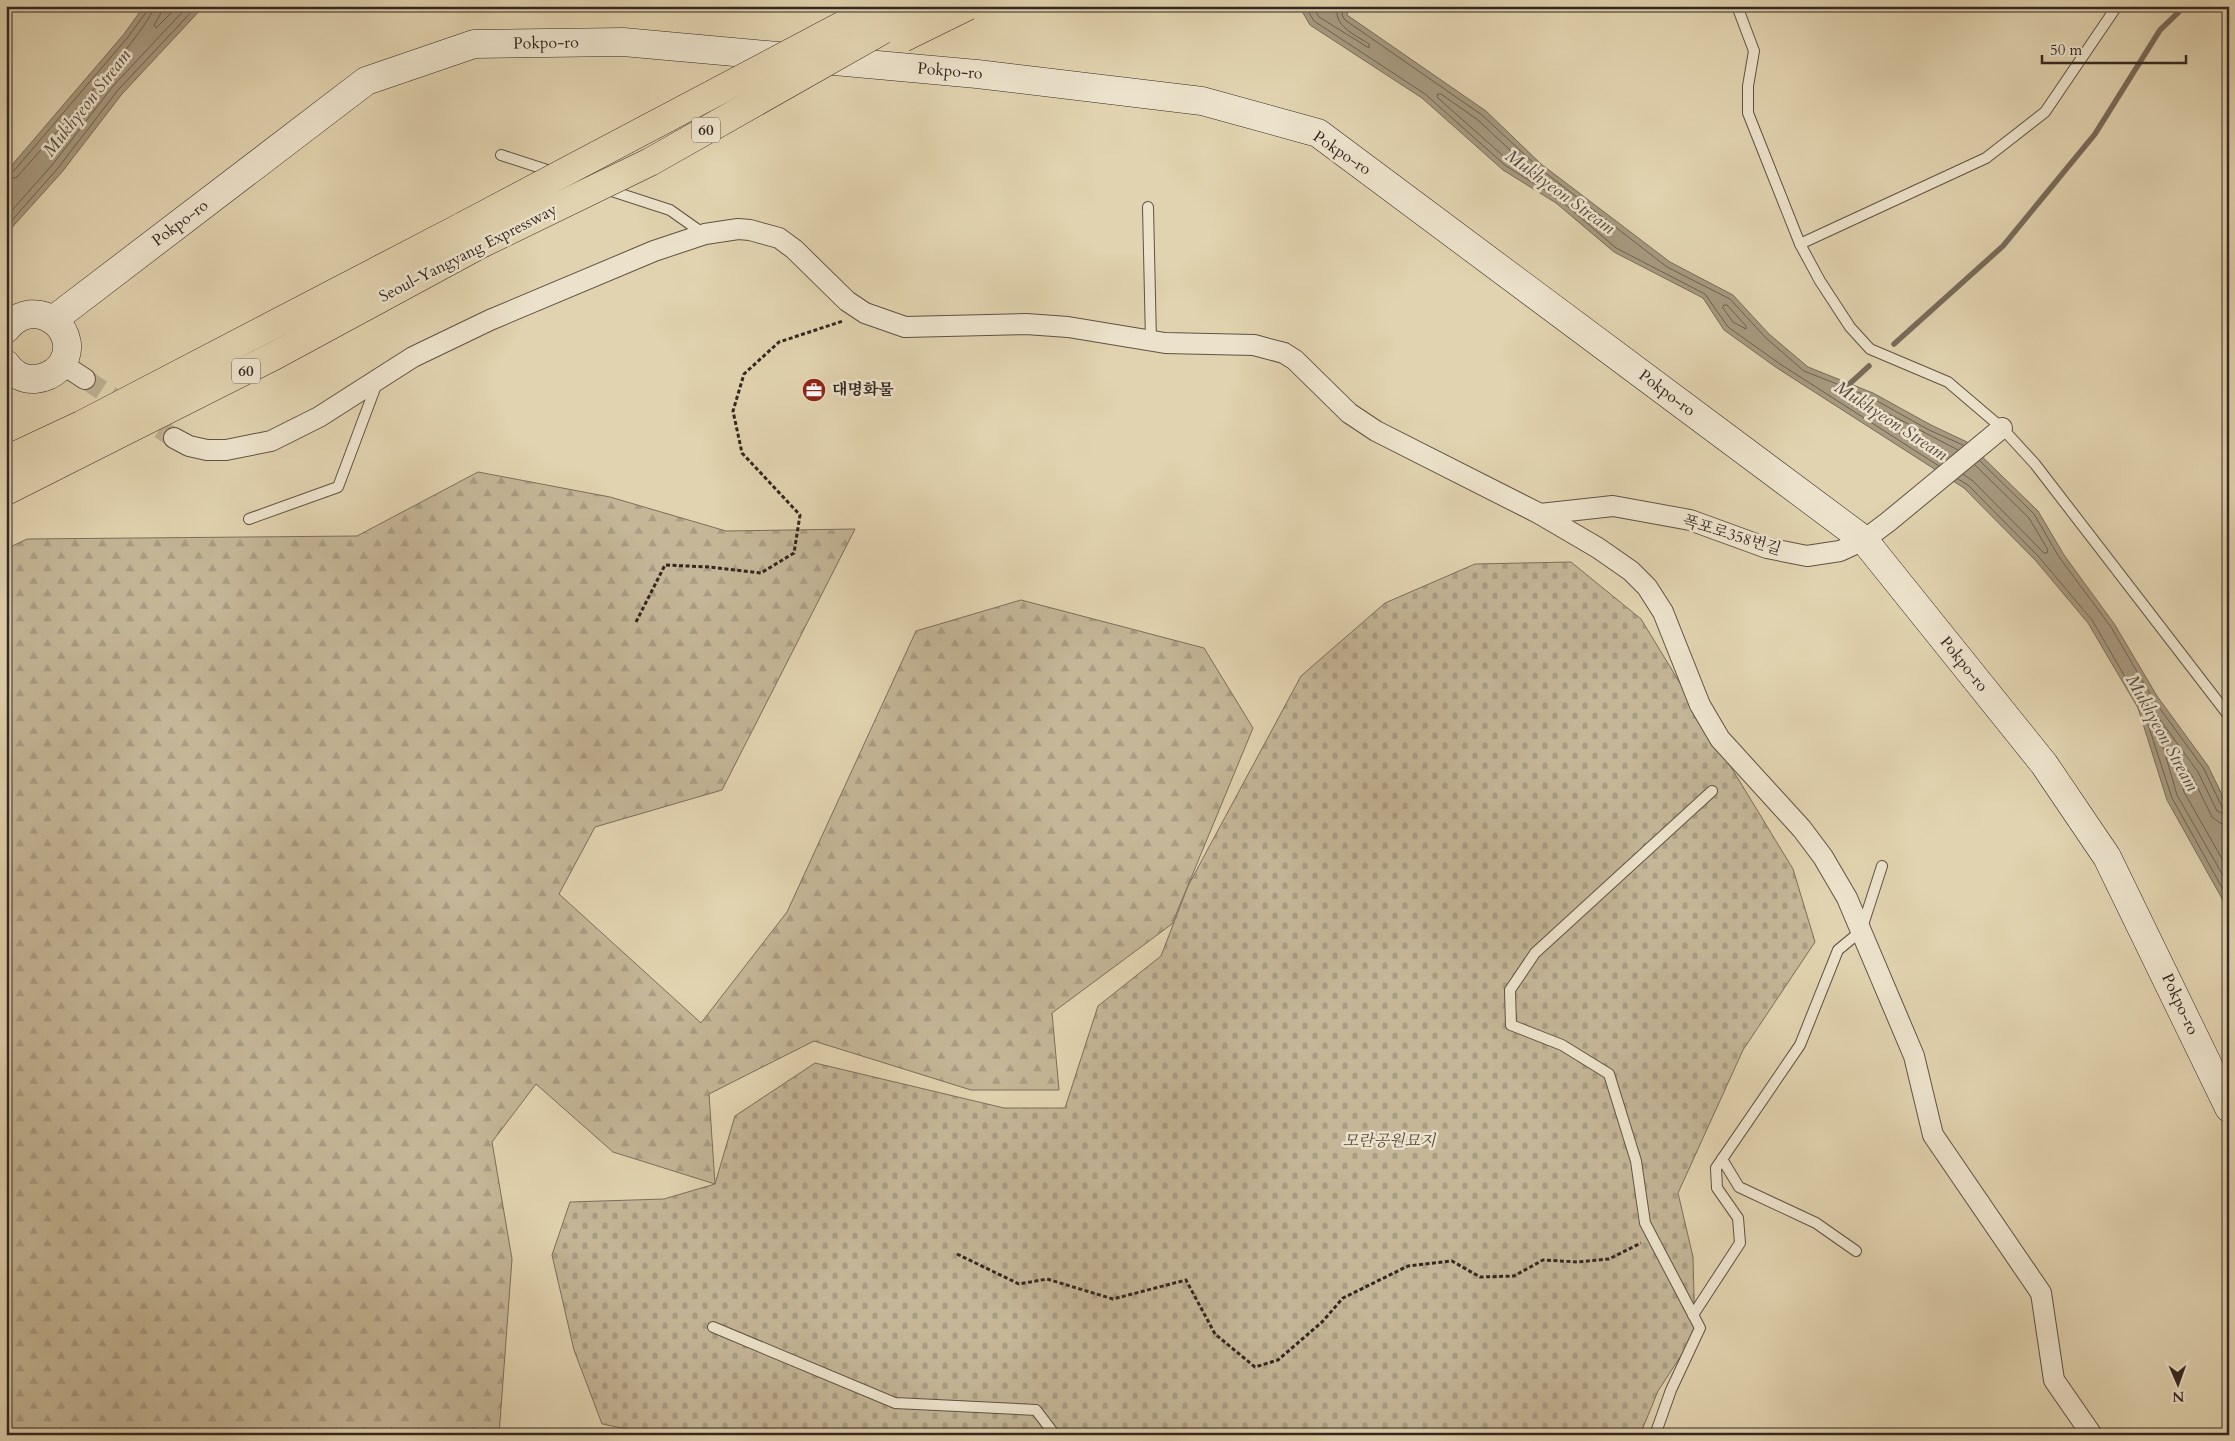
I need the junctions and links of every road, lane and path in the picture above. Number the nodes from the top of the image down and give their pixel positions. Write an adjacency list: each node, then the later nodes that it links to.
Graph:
1 (866, 6): 7 (highway, bridge)
2 (878, 6): 7 (highway, Seoul-Yangyang Expressway / 60, bridge)
3 (925, 6): 9 (highway, Seoul-Yangyang Expressway / 60, bridge)
4 (968, 6): 9 (highway, bridge)
5 (1738, 6): 13 (lane)
6 (2117, 6): 13 (lane)
7 (738, 82): 12 (highway, Seoul-Yangyang Expressway / 60, bridge)
8 (501, 155): 11 (lane)
9 (650, 162): 12 (highway, Seoul-Yangyang Expressway / 60, bridge)
10 (1148, 207): 17 (lane)
11 (705, 234): 14 (street); 20 (street)
12 (472, 235): 24 (highway, Seoul-Yangyang Expressway / 60); 25 (highway, Seoul-Yangyang Expressway / 60)
13 (1800, 244): 22 (lane)
14 (865, 313): 17 (street); 29 (path)
15 (53, 320): 16 (main road); 18 (main road); 28 (main road, Pokpo-ro)
16 (8, 323)
17 (1151, 341): 26 (street)
18 (62, 364): 19 (main road); 21 (street)
19 (7, 366)
20 (380, 377): 23 (street); 27 (lane)
21 (85, 379)
22 (2002, 428): 28 (street, 폭포로358번길); 30 (lane)
23 (174, 438)
24 (6, 460)
25 (6, 491)
26 (1540, 514): 28 (street, 폭포로358번길); 33 (street)
27 (249, 519)
28 (1864, 540): 34 (main road, Pokpo-ro)
29 (636, 622)
30 (2229, 716)
31 (1712, 791): 36 (lane)
32 (1882, 866): 33 (lane)
33 (1861, 930): 35 (lane); 43 (street)
34 (2229, 1108)
35 (1722, 1159): 37 (lane); 39 (lane)
36 (1653, 1237): 38 (path); 39 (lane)
37 (1856, 1251)
38 (957, 1254)
39 (1693, 1315): 42 (lane)
40 (714, 1327): 41 (lane)
41 (1054, 1435)
42 (1655, 1435)
43 (2092, 1435)

